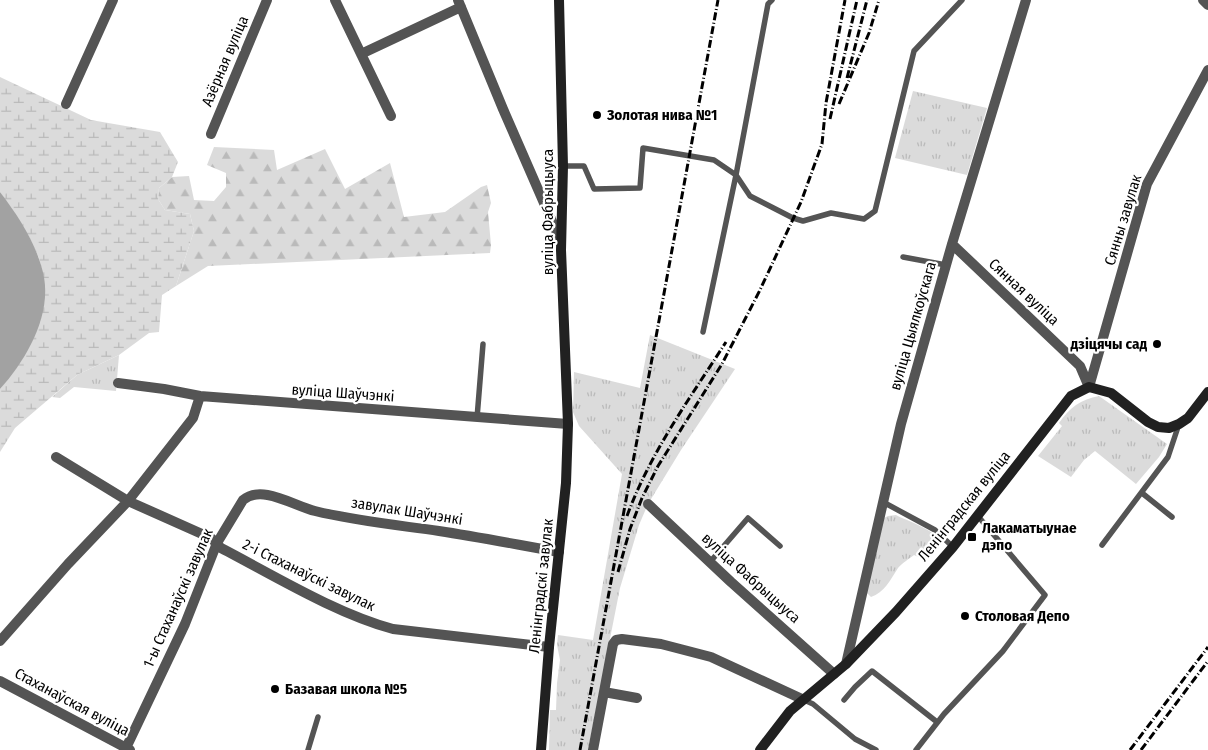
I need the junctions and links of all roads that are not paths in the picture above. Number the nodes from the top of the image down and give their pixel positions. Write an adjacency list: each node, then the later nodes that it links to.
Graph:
1 (113, 0): 13 (street)
2 (267, 0): 15 (street, Азёрная вуліца)
3 (335, 0): 11 (street)
4 (559, 0): 16 (street, вуліца Фабрыцыуса)
5 (772, 0): 17 (lane)
6 (962, 0): 17 (lane)
7 (1026, 0): 19 (street, вуліца Цыялкоўскага)
8 (1203, 0): 10 (street)
9 (459, 3): 11 (street); 18 (street)
10 (1208, 5)
11 (361, 54): 14 (street)
12 (1208, 70): 25 (street, Сянны завулак)
13 (66, 104)
14 (391, 116)
15 (211, 134)
16 (563, 166): 17 (lane); 18 (street, вуліца Фабрыцыуса)
17 (736, 175): 22 (lane)
18 (561, 242): 29 (street, вуліца Фабрыцыуса)
19 (952, 244): 21 (street, вуліца Цыялкоўскага); 25 (street, Сянная вуліца)
20 (903, 257): 21 (lane)
21 (946, 264): 35 (street, вуліца Цыялкоўскага)
22 (703, 332)
23 (483, 344): 28 (lane)
24 (118, 383): 27 (street, вуліца Шаўчэнкі)
25 (1089, 387): 30 (street); 37 (street, Ленінградская вуліца)
26 (1208, 392): 30 (street)
27 (200, 396): 28 (street, вуліца Шаўчэнкі); 34 (street)
28 (477, 418): 29 (street, вуліца Шаўчэнкі)
29 (568, 424): 43 (street, Ленінградскі завулак)
30 (1179, 424): 33 (lane)
31 (56, 458): 34 (street, 2-і Стаханаўскі завулак)
32 (253, 493): 39 (street, 1-ы Стаханаўскі завулак); 43 (street, завулак Шаўчэнкі)
33 (1142, 493): 38 (lane); 40 (lane)
34 (128, 501): 39 (street, 2-і Стаханаўскі завулак); 45 (street)
35 (883, 502): 42 (lane); 47 (street, вуліца Цыялкоўскага)
36 (648, 504): 44 (street, вуліца Фабрыцыуса)
37 (978, 515): 42 (street, Ленінградская вуліца); 55 (lane)
38 (1172, 517)
39 (217, 544): 46 (street, 2-і Стаханаўскі завулак); 56 (street, 1-ы Стаханаўскі завулак)
40 (1102, 545)
41 (780, 546): 44 (lane)
42 (953, 547): 47 (street, Ленінградская вуліца)
43 (559, 552): 46 (street, Ленінградскі завулак)
44 (710, 562): 48 (street, вуліца Фабрыцыуса)
45 (0, 641)
46 (549, 647): 58 (street, Ленінградскі завулак)
47 (846, 664): 48 (street, Ленінградская вуліца)
48 (834, 674): 52 (street, Ленінградская вуліца)
49 (0, 681): 56 (street, Стаханаўская вуліца)
50 (604, 692): 51 (street); 52 (street); 59 (street)
51 (637, 698)
52 (802, 699): 60 (street, Ленінградская вуліца); 61 (lane)
53 (844, 700): 55 (lane)
54 (318, 717): 57 (lane)
55 (937, 722): 62 (lane)
56 (128, 749)
57 (308, 750)
58 (541, 750)
59 (593, 750)
60 (760, 750)
61 (876, 750)
62 (916, 750)

